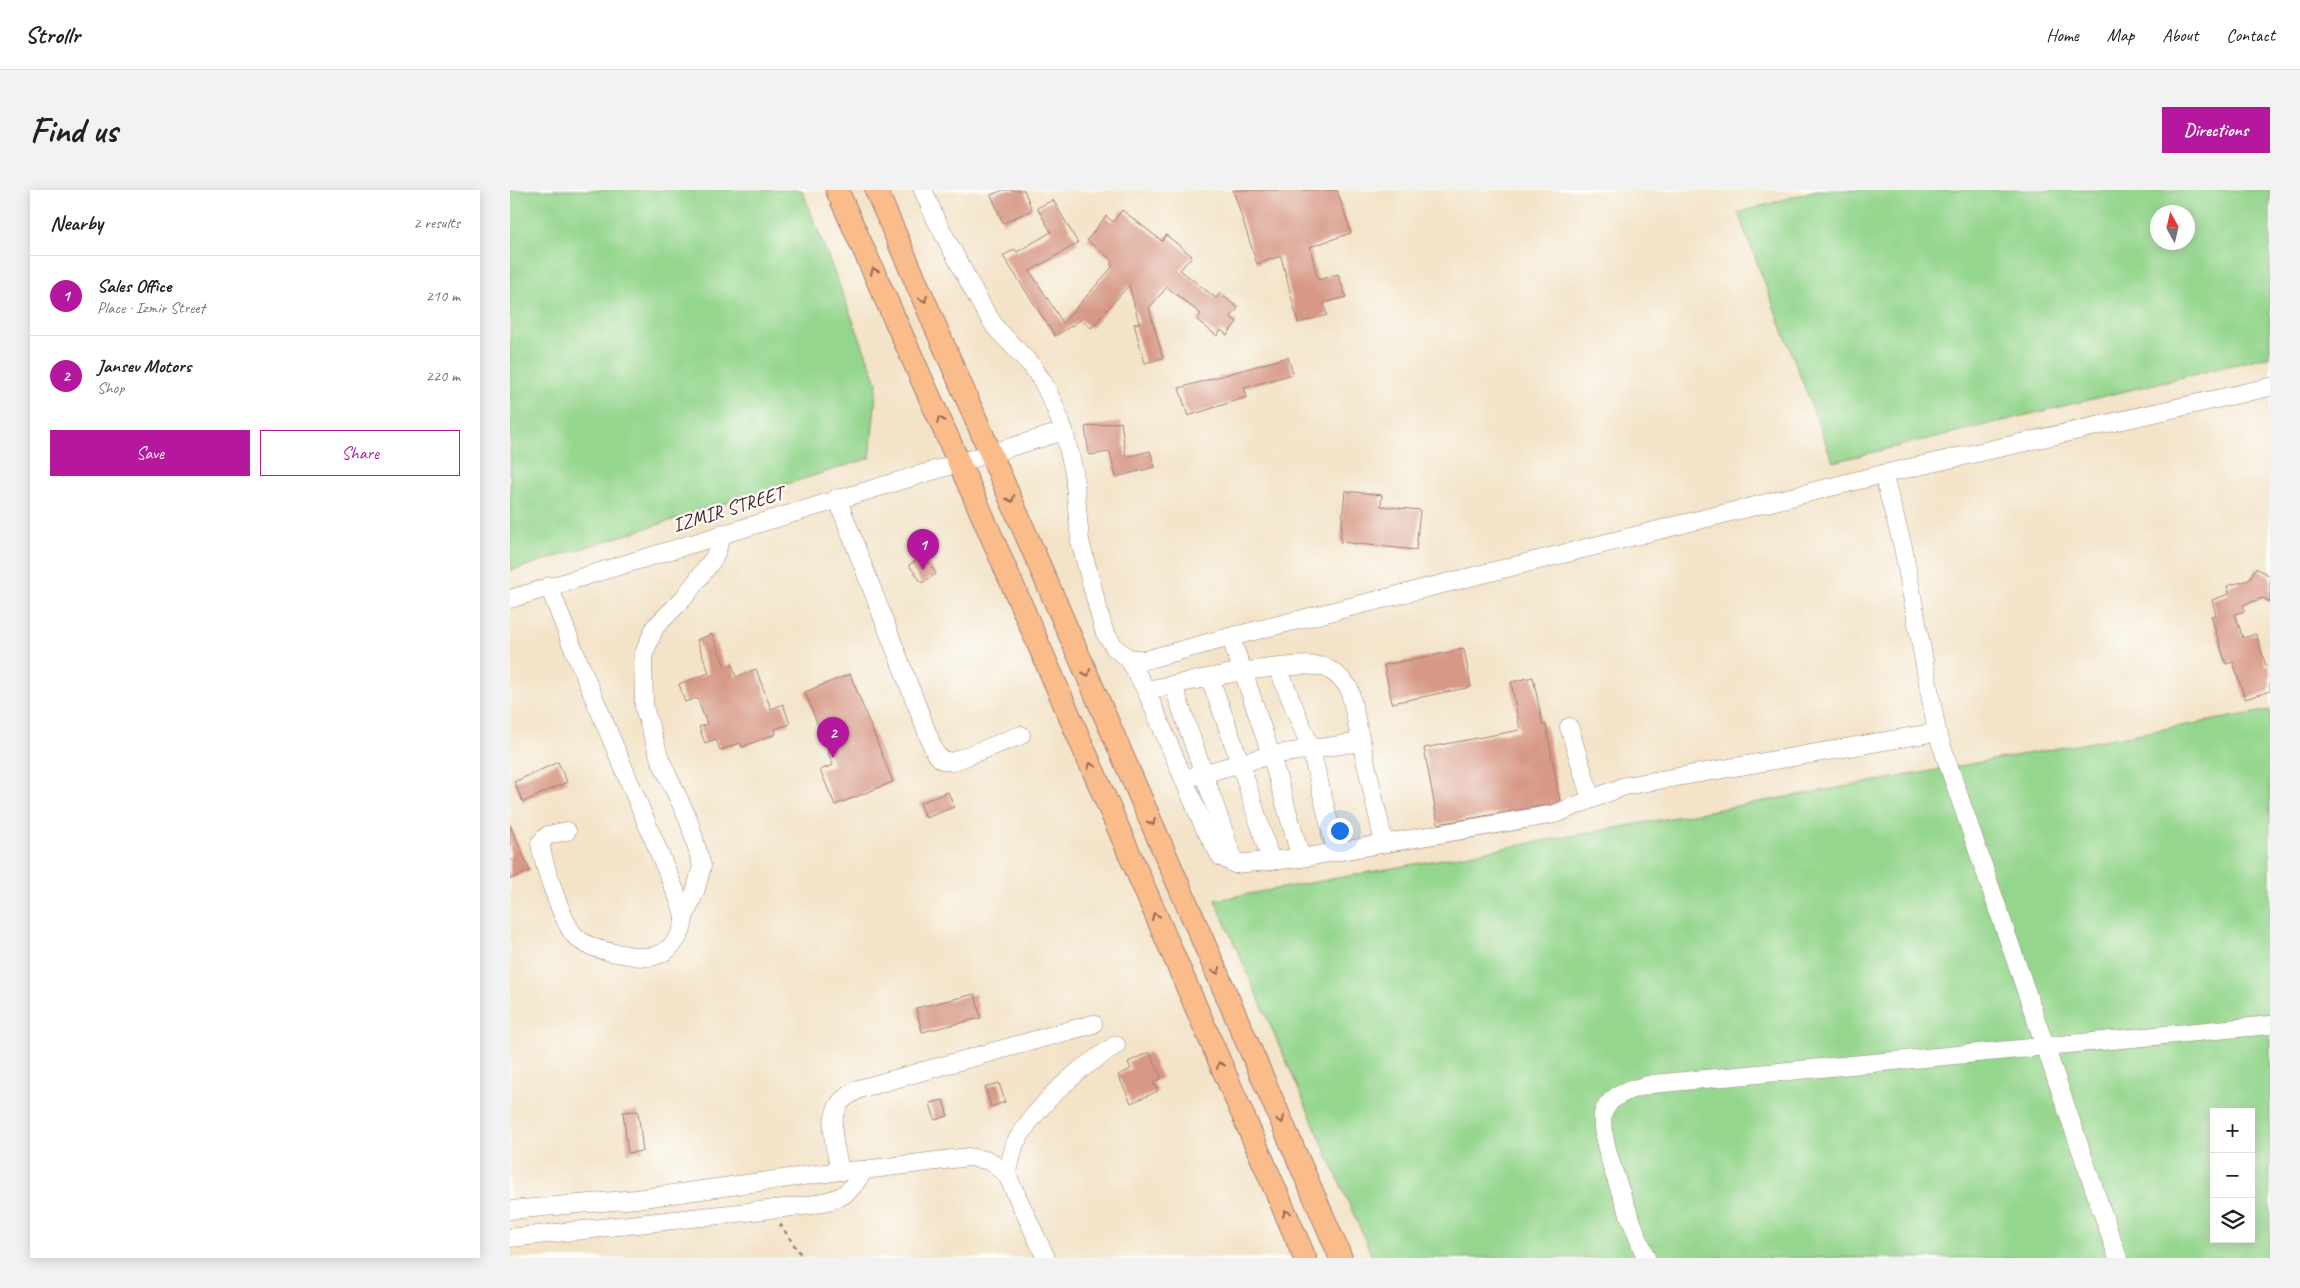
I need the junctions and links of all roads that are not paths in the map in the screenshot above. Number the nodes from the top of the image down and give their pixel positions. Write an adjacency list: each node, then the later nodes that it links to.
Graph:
1 (837, 190): 7 (main road, one-way to 1)
2 (876, 190): 6 (main road, one-way to 6)
3 (923, 190): 5 (street)
4 (2270, 387): 8 (street)
5 (1064, 431): 6 (street, IZMIR STREET); 14 (street)
6 (991, 454): 7 (street, IZMIR STREET); 48 (main road, one-way to 48)
7 (960, 464): 9 (street, IZMIR STREET); 47 (main road, one-way to 7)
8 (1883, 474): 13 (street); 21 (street)
9 (837, 498): 10 (street, IZMIR STREET); 22 (street)
10 (722, 533): 11 (street, IZMIR STREET); 36 (street)
11 (549, 586): 12 (street, IZMIR STREET); 36 (street)
12 (510, 599)
13 (1230, 637): 14 (street); 16 (street)
14 (1128, 658): 19 (street)
15 (1278, 668): 16 (street); 23 (street); 24 (street)
16 (1243, 671): 17 (street); 25 (street)
17 (1210, 678): 18 (street); 26 (street)
18 (1173, 685): 19 (street); 27 (street)
19 (1146, 690): 28 (street)
20 (1569, 727): 29 (street)
21 (1937, 732): 29 (street); 40 (street)
22 (1021, 735)
23 (1361, 742): 24 (street); 31 (street)
24 (1311, 749): 25 (street); 32 (street)
25 (1271, 755): 26 (street); 33 (street)
26 (1240, 762): 27 (street); 34 (street)
27 (1204, 773): 28 (street); 35 (street)
28 (1184, 778): 35 (street)
29 (1590, 799): 31 (street)
30 (567, 831): 36 (street)
31 (1384, 843): 32 (street)
32 (1336, 851): 33 (street)
33 (1301, 858): 34 (street)
34 (1271, 861): 35 (street)
35 (1235, 864)
36 (684, 918)
37 (1094, 1024): 42 (street)
38 (2270, 1025): 40 (street)
39 (1116, 1045): 43 (street)
40 (2045, 1048): 49 (street); 50 (street)
41 (864, 1170): 42 (street); 43 (street); 45 (street)
42 (840, 1171): 44 (street)
43 (1008, 1175): 46 (street)
44 (510, 1210)
45 (510, 1238)
46 (1046, 1258)
47 (1305, 1258)
48 (1341, 1258)
49 (1646, 1258)
50 (2118, 1258)

